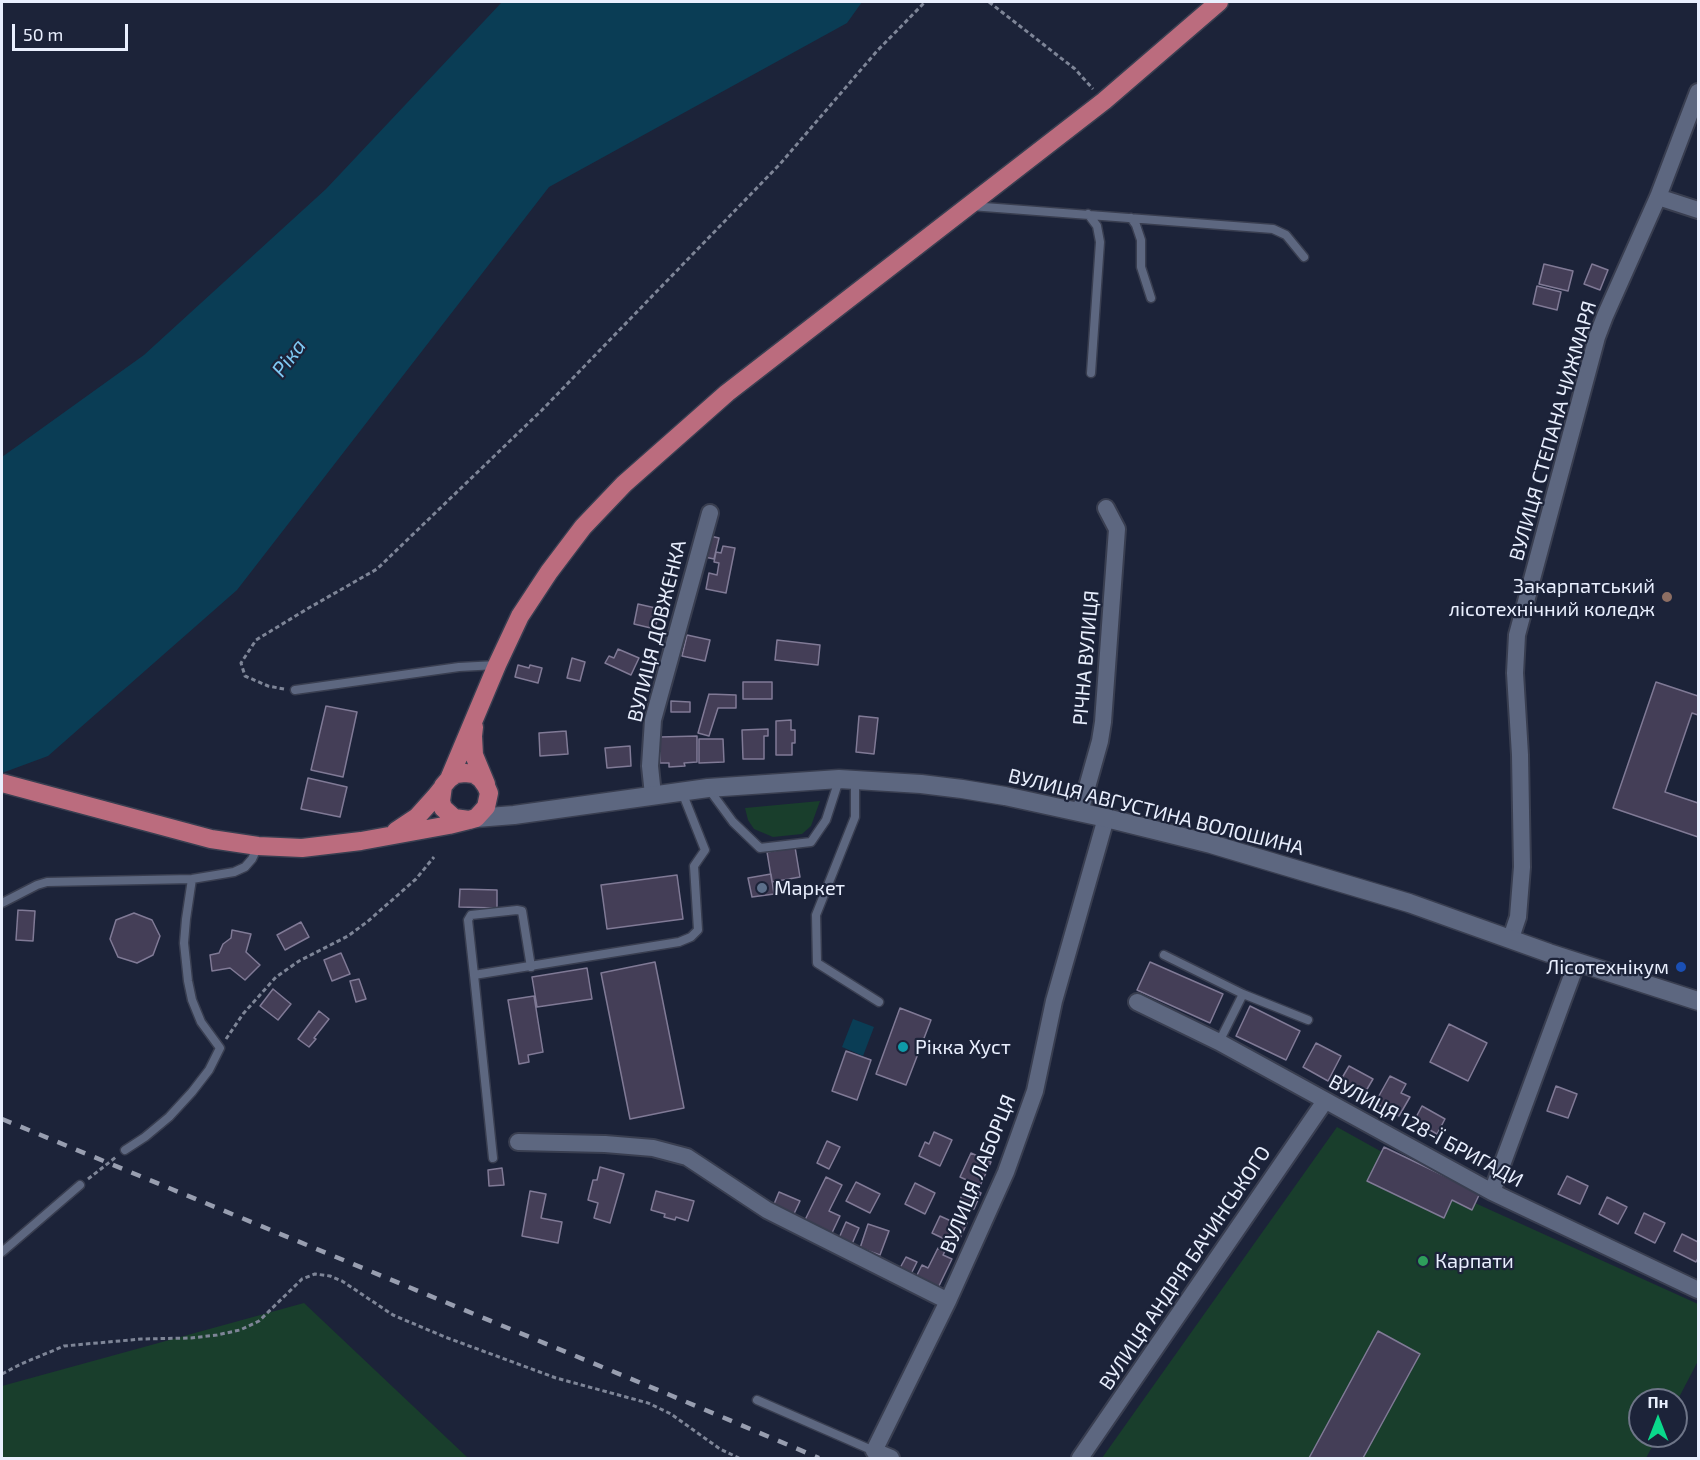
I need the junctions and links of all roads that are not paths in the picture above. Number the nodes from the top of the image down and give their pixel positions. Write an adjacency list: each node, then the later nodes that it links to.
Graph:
1 (1219, 2): 4 (main road, ВУЛИЦЯ АВГУСТИНА ВОЛОШИНА)
2 (1698, 92): 3 (street, ВУЛИЦЯ СТЕПАНА ЧИЖМАРЯ)
3 (1658, 197): 5 (street); 31 (street, ВУЛИЦЯ СТЕПАНА ЧИЖМАРЯ)
4 (968, 206): 6 (lane); 13 (main road, ВУЛИЦЯ АВГУСТИНА ВОЛОШИНА)
5 (1698, 210)
6 (1088, 214): 7 (lane); 10 (lane)
7 (1131, 218): 8 (lane); 9 (lane)
8 (1304, 257)
9 (1151, 298)
10 (1092, 373)
11 (1106, 508): 23 (street, РІЧНА ВУЛИЦЯ)
12 (710, 513): 22 (street, ВУЛИЦЯ ДОВЖЕНКА)
13 (497, 665): 14 (lane); 15 (main road, ВУЛИЦЯ АВГУСТИНА ВОЛОШИНА)
14 (295, 690)
15 (475, 718): 17 (main road, ВУЛИЦЯ АВГУСТИНА ВОЛОШИНА); 20 (main road)
16 (847, 780): 19 (main road, ВУЛИЦЯ АВГУСТИНА ВОЛОШИНА); 19 (lane); 23 (main road, ВУЛИЦЯ АВГУСТИНА ВОЛОШИНА); 38 (lane)
17 (446, 782): 20 (main road); 26 (main road); 27 (main road, ВУЛИЦЯ АВГУСТИНА ВОЛОШИНА)
18 (2, 783): 28 (main road, ВУЛИЦЯ АВГУСТИНА ВОЛОШИНА)
19 (708, 788): 21 (main road, ВУЛИЦЯ АВГУСТИНА ВОЛОШИНА)
20 (487, 789): 24 (main road); 26 (main road)
21 (682, 791): 22 (main road, ВУЛИЦЯ АВГУСТИНА ВОЛОШИНА); 34 (lane)
22 (653, 795): 24 (main road, ВУЛИЦЯ АВГУСТИНА ВОЛОШИНА)
23 (1080, 812): 25 (main road, ВУЛИЦЯ АВГУСТИНА ВОЛОШИНА)
24 (514, 815): 26 (main road, ВУЛИЦЯ АВГУСТИНА ВОЛОШИНА)
25 (1106, 818): 31 (main road, ВУЛИЦЯ АВГУСТИНА ВОЛОШИНА); 50 (street, ВУЛИЦЯ ЛАБОРЦЯ)
26 (473, 819): 27 (main road, ВУЛИЦЯ АВГУСТИНА ВОЛОШИНА)
27 (390, 836): 28 (main road, ВУЛИЦЯ АВГУСТИНА ВОЛОШИНА)
28 (258, 846): 29 (lane)
29 (192, 879): 30 (lane); 44 (lane)
30 (2, 903)
31 (1511, 938): 33 (main road, ВУЛИЦЯ АВГУСТИНА ВОЛОШИНА)
32 (1164, 955): 36 (lane)
33 (1577, 962): 37 (main road, ВУЛИЦЯ АВГУСТИНА ВОЛОШИНА); 47 (street)
34 (531, 967): 35 (lane); 35 (lane)
35 (474, 975): 45 (lane)
36 (1243, 994): 40 (lane); 41 (lane)
37 (1698, 1000)
38 (879, 1002)
39 (1137, 1002): 41 (street, ВУЛИЦЯ 128-Ї БРИГАДИ)
40 (1308, 1020)
41 (1219, 1042): 42 (street, ВУЛИЦЯ 128-Ї БРИГАДИ)
42 (1325, 1101): 47 (street, ВУЛИЦЯ 128-Ї БРИГАДИ); 54 (street, ВУЛИЦЯ АНДРІЯ БАЧИНСЬКОГО)
43 (518, 1142): 50 (street)
44 (125, 1150)
45 (493, 1158)
46 (80, 1185): 48 (lane)
47 (1492, 1192): 49 (street, ВУЛИЦЯ 128-Ї БРИГАДИ)
48 (2, 1252)
49 (1698, 1290)
50 (948, 1301): 52 (street, ВУЛИЦЯ ЛАБОРЦЯ)
51 (757, 1400): 52 (lane)
52 (874, 1450): 53 (street)
53 (891, 1458)
54 (1080, 1458)

